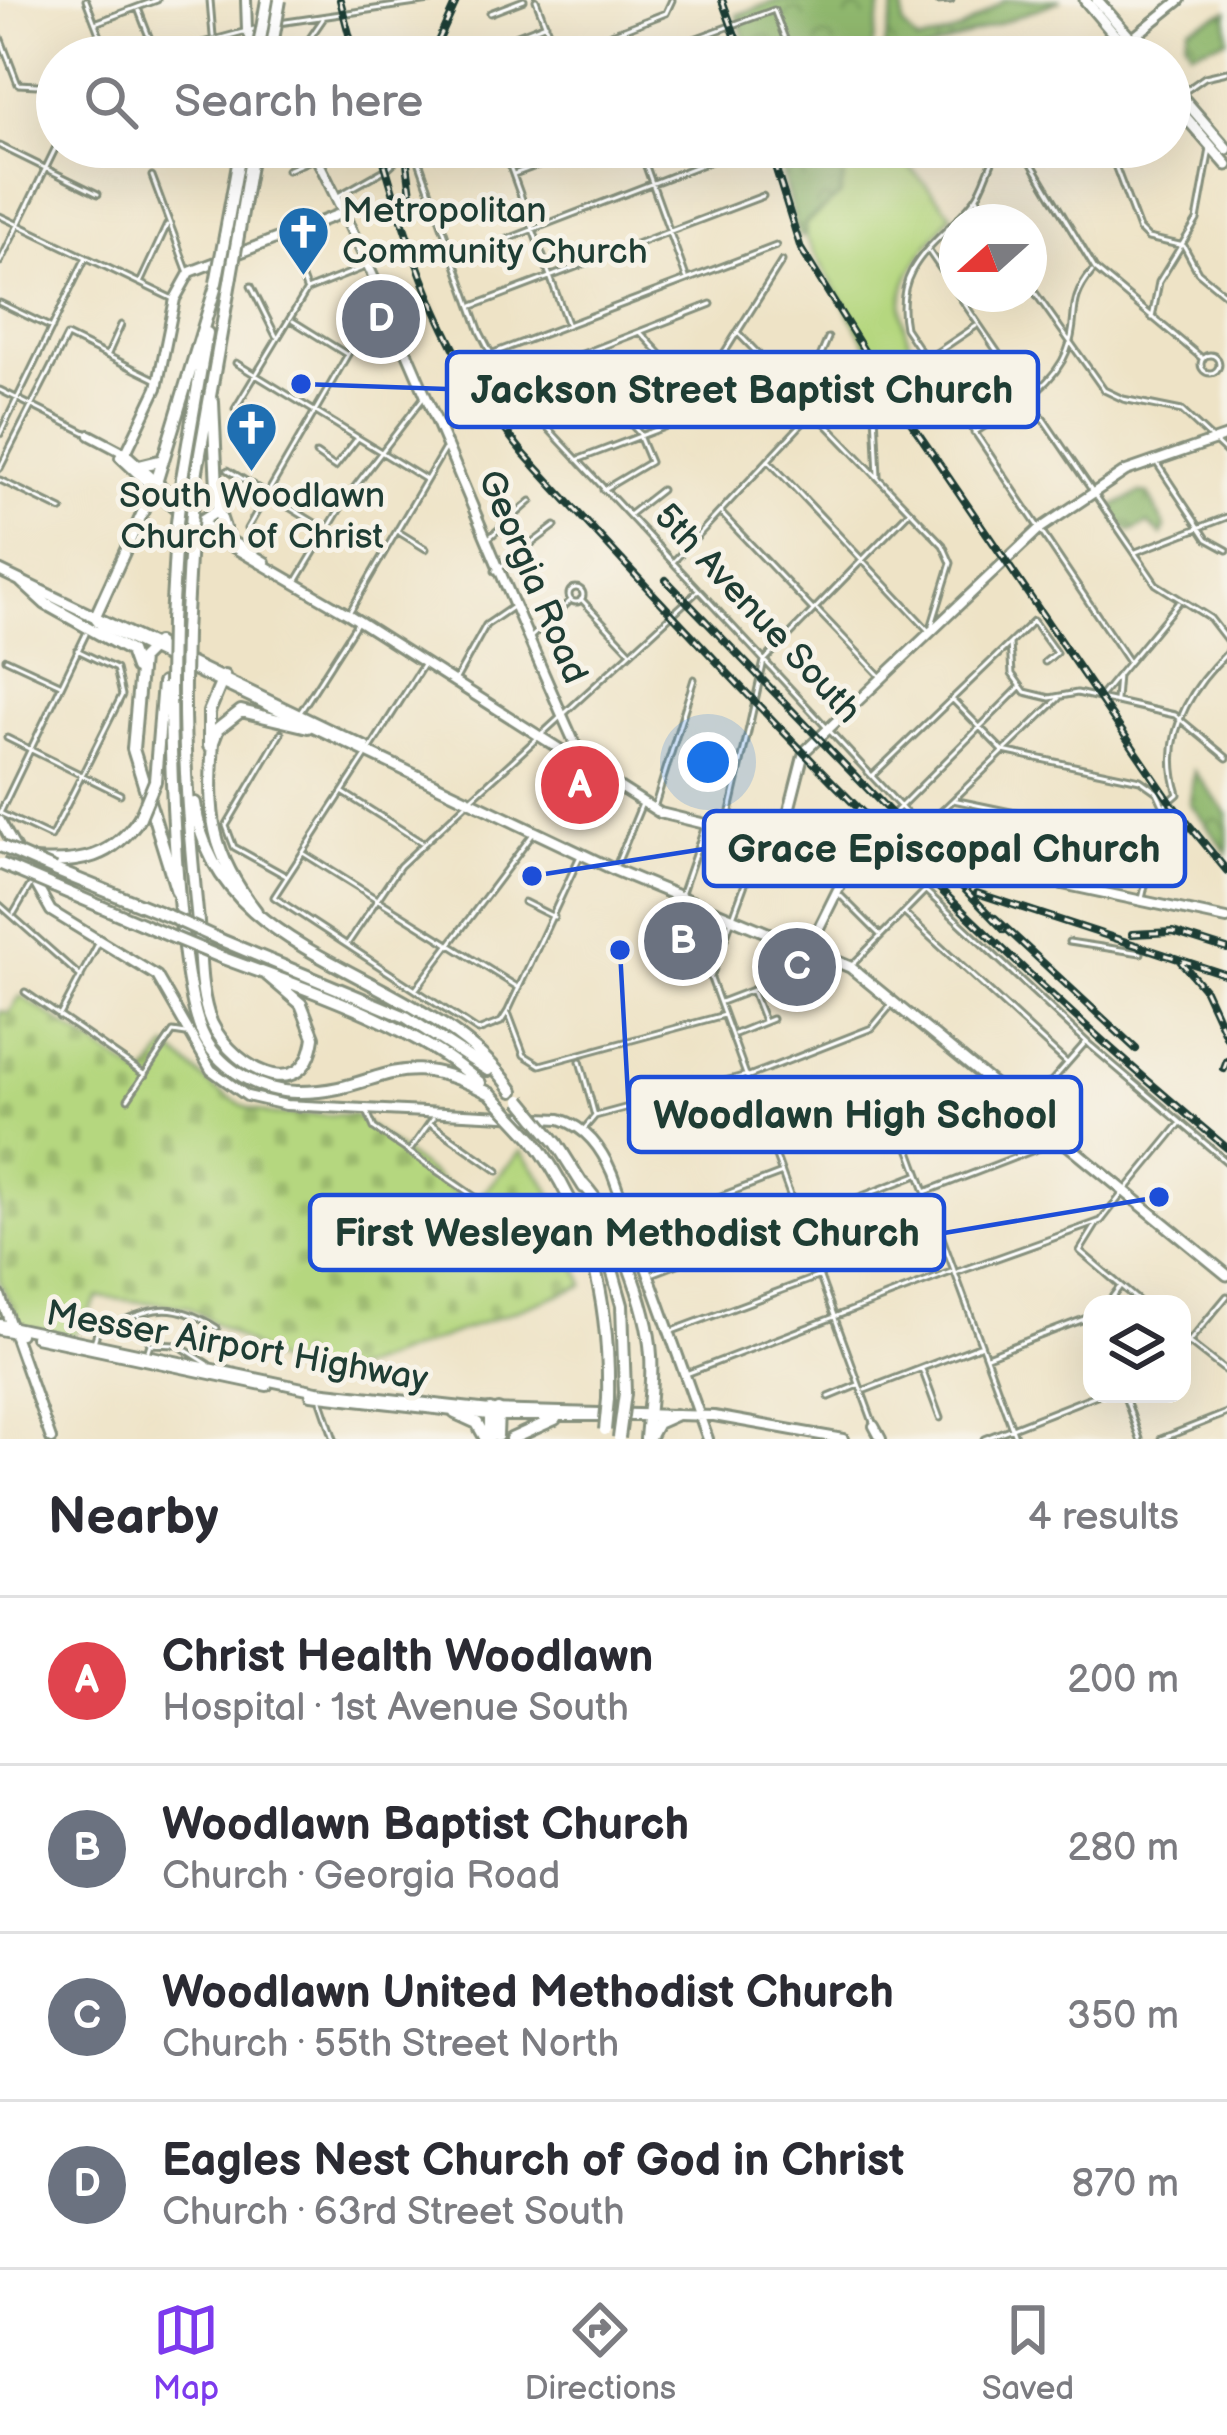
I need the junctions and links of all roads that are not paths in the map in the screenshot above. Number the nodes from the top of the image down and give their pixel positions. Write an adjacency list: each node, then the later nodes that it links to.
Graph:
1 (86, 0): 21 (street)
2 (157, 0): 17 (street)
3 (210, 0): 26 (street)
4 (246, 0): 23 (street)
5 (267, 0): 29 (highway, bridge)
6 (280, 0): 30 (highway, bridge)
7 (378, 0): 18 (street)
8 (436, 0): 18 (street)
9 (524, 0): 19 (street)
10 (536, 0): 22 (street)
11 (951, 0): 16 (street)
12 (1085, 0): 37 (main road)
13 (1097, 0): 38 (main road)
14 (1180, 0): 39 (street)
15 (672, 1): 34 (street)
16 (937, 1)
17 (141, 4): 21 (street); 25 (street)
18 (379, 10): 20 (street)
19 (490, 13)
20 (325, 16): 23 (street); 31 (street)
21 (95, 23): 24 (street)
22 (546, 24): 32 (street); 33 (street)
23 (247, 30): 27 (street); 28 (street)
24 (100, 36)
25 (148, 36)
26 (213, 36)
27 (222, 36)
28 (249, 36)
29 (261, 36)
30 (274, 36)
31 (311, 36)
32 (515, 36)
33 (550, 36)
34 (608, 36)
35 (699, 36): 36 (street)
36 (784, 36)
37 (1122, 36)
38 (1124, 36)
39 (1135, 36)
40 (0, 37): 41 (street)
41 (3, 56): 43 (street)
42 (1227, 72): 44 (street)
43 (36, 85)
44 (1191, 87)
45 (1191, 117): 46 (main road)
46 (1214, 141): 48 (main road); 50 (main road); 82 (street)
47 (0, 146): 49 (street)
48 (1227, 149)
49 (36, 163)
50 (1227, 165)
51 (46, 168): 69 (street); 77 (street)
52 (237, 168): 95 (highway, bridge)
53 (250, 168): 117 (highway, bridge)
54 (292, 168): 65 (street)
55 (321, 168): 72 (street, Georgia Road)
56 (388, 168): 72 (street)
57 (420, 168): 85 (street, 5th Avenue South)
58 (510, 168): 66 (street)
59 (531, 168): 66 (street)
60 (645, 168): 68 (street)
61 (692, 168): 68 (street)
62 (990, 168): 71 (street)
63 (1033, 168): 90 (street)
64 (1116, 168): 82 (street)
65 (287, 170)
66 (513, 175): 78 (street)
67 (152, 176): 76 (street)
68 (650, 184): 78 (street); 79 (street)
69 (98, 194)
70 (763, 196): 79 (street)
71 (977, 196): 73 (street); 83 (street)
72 (337, 197): 74 (street, Georgia Road)
73 (980, 204)
74 (345, 212): 80 (street); 88 (street, Georgia Road)
75 (0, 216): 77 (street)
76 (169, 221): 91 (street); 94 (street)
77 (19, 224): 84 (street); 87 (street)
78 (533, 229): 85 (street); 92 (street)
79 (669, 231): 92 (street); 93 (street)
80 (286, 235): 91 (street); 97 (street)
81 (776, 246): 93 (street)
82 (1184, 246): 99 (street); 107 (street)
83 (927, 248): 89 (street); 123 (street)
84 (86, 257): 94 (street); 111 (street)
85 (454, 260): 103 (street, 5th Avenue South)
86 (782, 261): 113 (street)
87 (0, 262)
88 (371, 265): 97 (street); 98 (street, Georgia Road)
89 (939, 266)
90 (1095, 269): 107 (street); 116 (street)
91 (188, 274): 100 (street)
92 (550, 277): 103 (street); 110 (street)
93 (686, 279): 110 (street)
94 (140, 283): 100 (street)
95 (215, 286): 152 (highway); 221 (highway, bridge)
96 (251, 286): 114 (street)
97 (307, 290): 106 (street)
98 (383, 294): 118 (street); 130 (street, Georgia Road)
99 (1227, 296)
100 (175, 299): 126 (street)
101 (0, 303): 111 (street)
102 (711, 304): 112 (street)
103 (471, 306): 119 (street, 5th Avenue South)
104 (1047, 309): 116 (street)
105 (970, 312): 108 (street)
106 (290, 319): 114 (street); 118 (street)
107 (1152, 320): 122 (street)
108 (978, 324): 123 (street); 132 (street)
109 (121, 325): 120 (street)
110 (568, 325): 119 (street)
111 (52, 328): 133 (street)
112 (640, 332): 121 (street); 131 (street)
113 (737, 332): 127 (street); 131 (street)
114 (277, 338): 125 (street)
115 (828, 338): 134 (street)
116 (1070, 342): 132 (street); 146 (street)
117 (216, 354): 168 (highway); 227 (highway, bridge)
118 (348, 355): 138 (street)
119 (489, 355): 128 (street, 5th Avenue South)
120 (107, 356): 126 (street); 135 (street)
121 (571, 358): 128 (street); 143 (street)
122 (1203, 359)
123 (922, 362): 141 (street); 159 (street)
124 (236, 364): 125 (street)
125 (255, 374): 136 (street); 138 (street)
126 (158, 381): 151 (street)
127 (785, 381): 134 (street); 139 (street)
128 (506, 383): 154 (street, 5th Avenue South)
129 (0, 390): 133 (street)
130 (427, 393): 147 (street, Georgia Road); 148 (street)
131 (698, 393): 139 (street)
132 (1028, 396): 141 (street); 165 (street)
133 (17, 399): 135 (street); 140 (street)
134 (803, 399): 137 (street)
135 (30, 405): 142 (street); 157 (street)
136 (235, 410)
137 (814, 411): 153 (street); 159 (street)
138 (314, 412): 145 (street); 166 (street)
139 (681, 421): 143 (street)
140 (0, 434)
141 (973, 434): 180 (street)
142 (90, 435): 151 (street)
143 (640, 435): 154 (street); 163 (street)
144 (1227, 436): 146 (street)
145 (358, 437): 148 (street); 150 (street)
146 (1215, 440): 149 (street); 155 (street)
147 (448, 444): 160 (street); 182 (street, Georgia Road)
148 (382, 452): 160 (street); 178 (street)
149 (1227, 453)
150 (316, 454)
151 (124, 456): 156 (street); 162 (street)
152 (163, 460): 156 (highway); 162 (highway)
153 (768, 460): 171 (street); 186 (street)
154 (575, 461): 163 (street, 5th Avenue South)
155 (1155, 461): 165 (street); 176 (street)
156 (139, 466): 162 (street)
157 (0, 467)
158 (228, 470): 166 (street)
159 (878, 478): 170 (street)
160 (425, 479): 179 (street)
161 (0, 480): 169 (street)
162 (155, 486): 174 (main road); 199 (main road)
163 (603, 490): 172 (street, 5th Avenue South)
164 (661, 490): 172 (street)
165 (1094, 492): 180 (street); 185 (street)
166 (267, 494): 177 (street); 178 (street)
167 (531, 501): 182 (street)
168 (218, 509): 174 (highway); 181 (highway)
169 (62, 510)
170 (910, 511): 186 (street); 202 (street)
171 (720, 512): 187 (street); 197 (street)
172 (627, 516): 187 (street, 5th Avenue South)
173 (1227, 517): 176 (street)
174 (199, 524): 181 (street); 191 (street)
175 (555, 526): 188 (street)
176 (1199, 528): 184 (street); 185 (street)
177 (247, 529)
178 (326, 530): 191 (street)
179 (397, 530): 183 (street); 198 (street)
180 (1038, 530): 202 (street); 212 (street)
181 (228, 540): 191 (street)
182 (484, 542): 188 (street, Georgia Road)
183 (426, 549)
184 (1227, 550)
185 (1134, 553): 195 (street)
186 (861, 559): 197 (street); 202 (street)
187 (672, 563): 192 (street, 5th Avenue South)
188 (495, 571): 196 (street, Georgia Road)
189 (0, 572): 190 (main road)
190 (22, 583): 199 (main road); 201 (highway)
191 (295, 583): 198 (street)
192 (698, 591): 208 (street); 211 (street, 5th Avenue South)
193 (581, 599): 194 (street); 194 (street); 208 (street)
194 (572, 600): 203 (street)
195 (1179, 602): 204 (street); 212 (street)
196 (512, 608): 203 (street, Georgia Road); 220 (street)
197 (814, 609): 211 (street); 217 (street)
198 (349, 614): 200 (street)
199 (95, 616): 201 (street); 206 (main road)
200 (358, 622): 213 (street); 231 (street)
201 (88, 629): 207 (street); 216 (highway)
202 (930, 632): 217 (street)
203 (528, 640): 229 (street, Georgia Road)
204 (1227, 640)
205 (1010, 643): 214 (street); 223 (street); 226 (street)
206 (152, 645): 216 (highway); 219 (main road)
207 (77, 650): 222 (street); 243 (street)
208 (632, 652): 229 (street)
209 (1227, 653): 230 (street)
210 (6, 658): 222 (street)
211 (764, 661): 233 (street, 5th Avenue South); 255 (street)
212 (1128, 661): 215 (street)
213 (425, 662): 220 (street); 238 (street)
214 (1046, 662)
215 (1119, 671): 225 (street); 228 (street)
216 (137, 675): 283 (highway)
217 (882, 678): 233 (street)
218 (694, 679): 252 (street)
219 (222, 680): 231 (main road); 241 (highway)
220 (455, 680): 235 (street)
221 (166, 684): 268 (highway, bridge); 283 (highway)
222 (61, 685): 237 (street)
223 (1019, 686): 224 (street); 232 (street)
224 (1059, 698): 225 (street); 239 (street)
225 (1100, 698): 228 (street)
226 (952, 699): 232 (street); 244 (street)
227 (185, 700): 286 (highway); 295 (highway)
228 (1116, 702): 230 (street)
229 (562, 716): 235 (street); 242 (street, Georgia Road)
230 (1180, 718): 240 (street); 251 (street)
231 (301, 720): 238 (main road); 241 (highway)
232 (978, 727): 239 (street); 249 (street)
233 (828, 730): 244 (street, 5th Avenue South); 261 (street)
234 (281, 733): 270 (street)
235 (541, 736): 242 (street); 247 (street)
236 (7, 738): 237 (street)
237 (30, 749): 243 (street); 253 (street)
238 (369, 751): 245 (street); 247 (main road)
239 (1003, 751): 248 (street); 251 (street)
240 (1227, 758)
241 (212, 761): 286 (highway)
242 (585, 766): 250 (street)
243 (82, 774): 246 (street); 253 (street)
244 (872, 776): 249 (street, 5th Avenue South)
245 (344, 793): 260 (street); 264 (street)
246 (120, 794)
247 (471, 800): 257 (main road); 260 (street)
248 (953, 800): 256 (street); 259 (street)
249 (898, 804): 256 (street, 5th Avenue South); 263 (street)
250 (642, 805): 252 (street); 269 (street)
251 (1163, 807): 259 (street)
252 (653, 810): 254 (street)
253 (0, 816): 272 (street)
254 (706, 824): 255 (street); 276 (street)
255 (725, 830): 258 (street)
256 (922, 830): 266 (street, 5th Avenue South)
257 (534, 832): 265 (main road); 289 (street)
258 (761, 838): 261 (street); 285 (street)
259 (1155, 842): 277 (street)
260 (423, 843): 275 (street)
261 (781, 843): 263 (street)
262 (0, 846): 268 (highway, bridge)
263 (857, 850): 266 (street); 274 (street)
264 (303, 853): 270 (street); 275 (street)
265 (581, 854): 269 (main road); 282 (street)
266 (950, 860): 277 (street)
267 (1, 864): 295 (highway, bridge)
268 (54, 866): 319 (highway, bridge)
269 (614, 870): 276 (main road)
270 (287, 877): 291 (street)
271 (914, 880): 273 (street)
272 (31, 884): 281 (street); 288 (street)
273 (926, 891): 280 (street); 313 (street)
274 (837, 892): 287 (street); 292 (street)
275 (378, 899): 289 (street); 291 (street)
276 (683, 901): 285 (main road); 297 (street)
277 (1141, 901): 284 (street)
278 (524, 902): 282 (street)
279 (0, 905): 281 (street)
280 (904, 913): 287 (street); 315 (street)
281 (13, 915): 296 (street)
282 (554, 917): 298 (street)
283 (184, 919): 318 (highway)
284 (1227, 919)
285 (732, 921): 292 (main road); 297 (street)
286 (287, 936): 319 (highway)
287 (881, 936): 294 (street)
288 (100, 940): 296 (street); 307 (street)
289 (447, 942): 298 (street); 299 (street)
290 (1069, 943): 293 (street)
291 (347, 945): 299 (street)
292 (804, 948): 294 (main road); 300 (street)
293 (1141, 953)
294 (850, 967): 302 (main road)
295 (267, 975): 318 (highway)
296 (81, 977): 306 (street)
297 (711, 977): 303 (street)
298 (520, 988): 304 (street)
299 (416, 990): 304 (street)
300 (752, 990): 303 (street); 309 (street)
301 (25, 992): 306 (street)
302 (894, 1001): 317 (street); 320 (main road)
303 (721, 1002): 305 (street)
304 (508, 1011): 314 (street)
305 (726, 1014): 312 (street); 314 (street)
306 (59, 1017): 316 (street)
307 (182, 1017): 310 (street); 311 (street)
308 (772, 1019): 309 (street)
309 (764, 1022): 312 (street)
310 (173, 1032): 311 (street); 316 (street)
311 (188, 1034): 323 (street)
312 (734, 1034): 317 (street)
313 (1087, 1040): 315 (street); 328 (street)
314 (579, 1058): 326 (street)
315 (1067, 1063): 324 (street)
316 (145, 1075): 321 (street)
317 (749, 1075): 322 (street); 334 (street)
318 (491, 1094): 394 (highway, bridge)
319 (517, 1096): 339 (highway, bridge)
320 (1011, 1097): 324 (main road); 332 (street)
321 (128, 1100)
322 (648, 1100): 326 (street); 330 (street)
323 (366, 1108): 325 (street); 333 (street)
324 (1026, 1110): 331 (main road)
325 (436, 1111): 327 (street); 329 (street)
326 (595, 1115): 329 (street)
327 (430, 1124): 333 (street); 336 (street)
328 (1180, 1124): 335 (street); 340 (street)
329 (584, 1131): 347 (street)
330 (659, 1132)
331 (1061, 1139): 340 (main road); 341 (street)
332 (915, 1140): 334 (street); 338 (street)
333 (409, 1151): 342 (street)
334 (777, 1154): 337 (street)
335 (1227, 1162)
336 (498, 1171)
337 (784, 1172): 343 (street); 347 (street)
338 (918, 1174): 341 (street); 344 (street)
339 (583, 1184): 378 (highway); 399 (highway, bridge)
340 (1124, 1191): 345 (street); 352 (main road)
341 (925, 1192): 346 (street)
342 (478, 1199)
343 (797, 1208): 344 (street); 348 (street)
344 (802, 1220): 351 (street)
345 (1098, 1222): 350 (street); 354 (street)
346 (938, 1228): 350 (street); 351 (street)
347 (631, 1230): 353 (street)
348 (713, 1235)
349 (682, 1246): 353 (street)
350 (954, 1272): 360 (street); 370 (street)
351 (822, 1274): 360 (street); 364 (street)
352 (1227, 1275)
353 (646, 1276): 364 (street)
354 (1120, 1286): 356 (street); 357 (street)
355 (0, 1295): 362 (street)
356 (1114, 1295)
357 (1131, 1295)
358 (1227, 1296): 365 (street)
359 (139, 1316): 363 (street); 367 (street); 368 (street)
360 (837, 1317): 377 (street); 379 (street)
361 (1083, 1319): 372 (street)
362 (4, 1327): 366 (street, Messer Airport Highway); 367 (street, Messer Airport Highway); 373 (street)
363 (217, 1328)
364 (668, 1332): 377 (street)
365 (1191, 1338)
366 (40, 1339): 371 (street, Messer Airport Highway); 373 (street)
367 (93, 1344): 371 (street, Messer Airport Highway)
368 (150, 1344): 371 (street); 375 (street)
369 (1191, 1344): 376 (street)
370 (981, 1345): 372 (street); 374 (street)
371 (145, 1357): 375 (street, Messer Airport Highway); 380 (street, Messer Airport Highway)
372 (985, 1357): 393 (street)
373 (23, 1363): 395 (street)
374 (921, 1368): 379 (street); 390 (street)
375 (216, 1369): 380 (street, Messer Airport Highway)
376 (1227, 1372)
377 (684, 1375): 389 (street)
378 (651, 1387): 387 (highway); 388 (highway)
379 (861, 1388): 381 (street); 392 (street)
380 (318, 1394): 384 (street, Messer Airport Highway); 385 (street, Messer Airport Highway); 396 (street)
381 (829, 1396)
382 (1083, 1400): 393 (street)
383 (1127, 1403): 406 (street)
384 (455, 1413): 385 (street, Messer Airport Highway); 397 (highway)
385 (494, 1413): 387 (street, Messer Airport Highway); 391 (street, Messer Airport Highway); 397 (highway)
386 (1227, 1413): 407 (street)
387 (648, 1415): 388 (street, Messer Airport Highway); 391 (street, Messer Airport Highway); 400 (highway)
388 (677, 1415): 389 (street, Messer Airport Highway); 400 (highway)
389 (699, 1415): 401 (street); 402 (street, Messer Airport Highway)
390 (940, 1418)
391 (555, 1419): 398 (highway)
392 (874, 1426): 403 (street)
393 (1012, 1427): 404 (street); 405 (street)
394 (604, 1435)
395 (51, 1439)
396 (334, 1439)
397 (491, 1439)
398 (512, 1439)
399 (619, 1439)
400 (648, 1439)
401 (707, 1439)
402 (843, 1439)
403 (877, 1439)
404 (984, 1439)
405 (1016, 1439)
406 (1140, 1439)
407 (1161, 1439)

